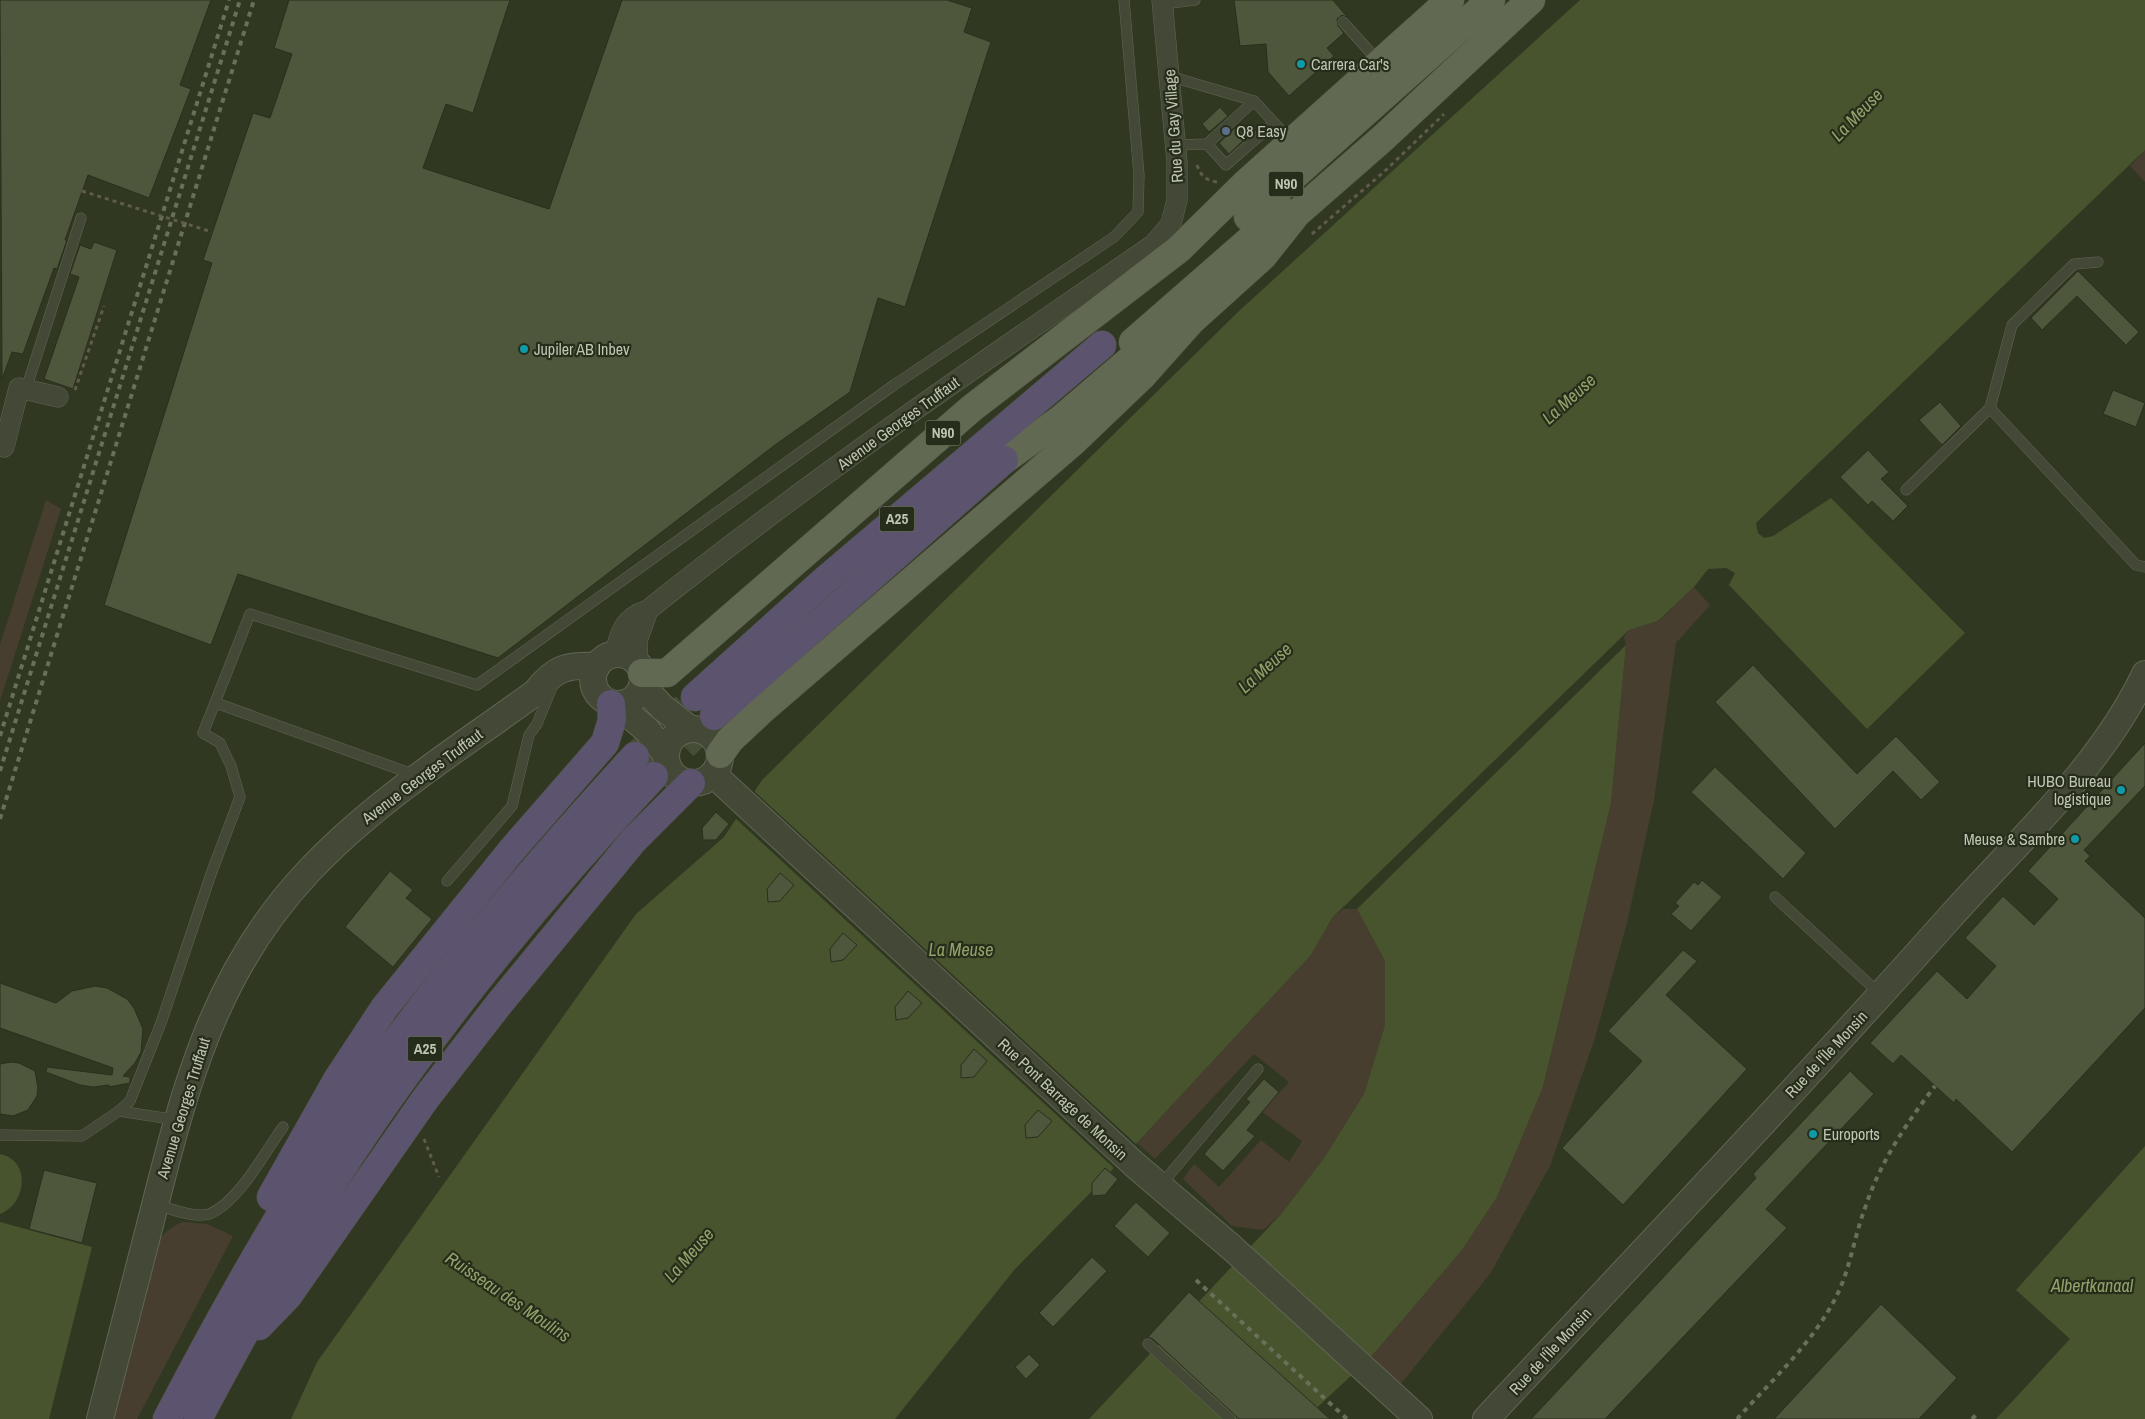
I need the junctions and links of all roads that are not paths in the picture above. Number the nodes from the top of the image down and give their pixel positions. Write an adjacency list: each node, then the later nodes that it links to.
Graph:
1 (1124, 0): 35 (lane)
2 (1195, 0): 7 (lane)
3 (1450, 0): 10 (main road, N90)
4 (1491, 0): 8 (main road, N90)
5 (1513, 0): 26 (main road, N90)
6 (1530, 0): 17 (main road, N90)
7 (1162, 2): 11 (street, Rue du Gay Village)
8 (1477, 10): 21 (main road, N90)
9 (1343, 22): 10 (lane)
10 (1380, 63): 14 (main road, N90)
11 (1169, 76): 12 (lane); 16 (street, Rue du Gay Village)
12 (1254, 101): 13 (lane); 15 (lane)
13 (1274, 122): 14 (lane); 15 (lane)
14 (1292, 142): 31 (main road, N90)
15 (1208, 144): 16 (lane)
16 (1176, 146): 19 (street, Rue du Gay Village)
17 (1294, 217): 26 (main road, N90); 40 (main road, N90)
18 (81, 218): 22 (lane)
19 (1153, 245): 29 (street, Avenue Georges Truffaut)
20 (2098, 262): 24 (lane)
21 (1102, 345): 34 (highway, A25)
22 (26, 390): 23 (street); 25 (street)
23 (58, 397)
24 (1990, 408): 27 (lane); 28 (lane)
25 (0, 446)
26 (1004, 460): 36 (highway, A25)
27 (1906, 490)
28 (2145, 568)
29 (648, 610): 31 (street); 32 (street, Avenue Georges Truffaut)
30 (2145, 674): 44 (street, Rue de l'Île Monsin)
31 (641, 675): 32 (street); 32 (street); 37 (street)
32 (607, 684): 33 (street, Avenue Georges Truffaut); 39 (street); 52 (highway)
33 (544, 689): 41 (street, Avenue Georges Truffaut); 42 (lane)
34 (695, 697)
35 (216, 703): 41 (lane); 46 (lane)
36 (714, 716)
37 (690, 729): 39 (street); 40 (street)
38 (635, 756): 52 (highway, A25)
39 (660, 764): 40 (street); 54 (highway, A25)
40 (713, 775): 50 (street, Rue Pont Barrage de Monsin); 54 (highway, A25)
41 (421, 777): 47 (street, Avenue Georges Truffaut)
42 (447, 881)
43 (1775, 897): 44 (lane)
44 (1881, 995): 60 (street, Rue de l'Île Monsin)
45 (1258, 1069): 50 (lane)
46 (119, 1111): 47 (lane); 49 (lane)
47 (177, 1120): 51 (street, Avenue Georges Truffaut)
48 (283, 1127): 51 (lane)
49 (0, 1135)
50 (1159, 1186): 59 (street, Rue Pont Barrage de Monsin)
51 (155, 1204): 55 (street, Avenue Georges Truffaut)
52 (224, 1313): 56 (highway, A25)
53 (1148, 1344): 58 (lane)
54 (235, 1350): 57 (highway, A25)
55 (100, 1419)
56 (167, 1419)
57 (198, 1419)
58 (1230, 1419)
59 (1419, 1419)
60 (1486, 1419)

